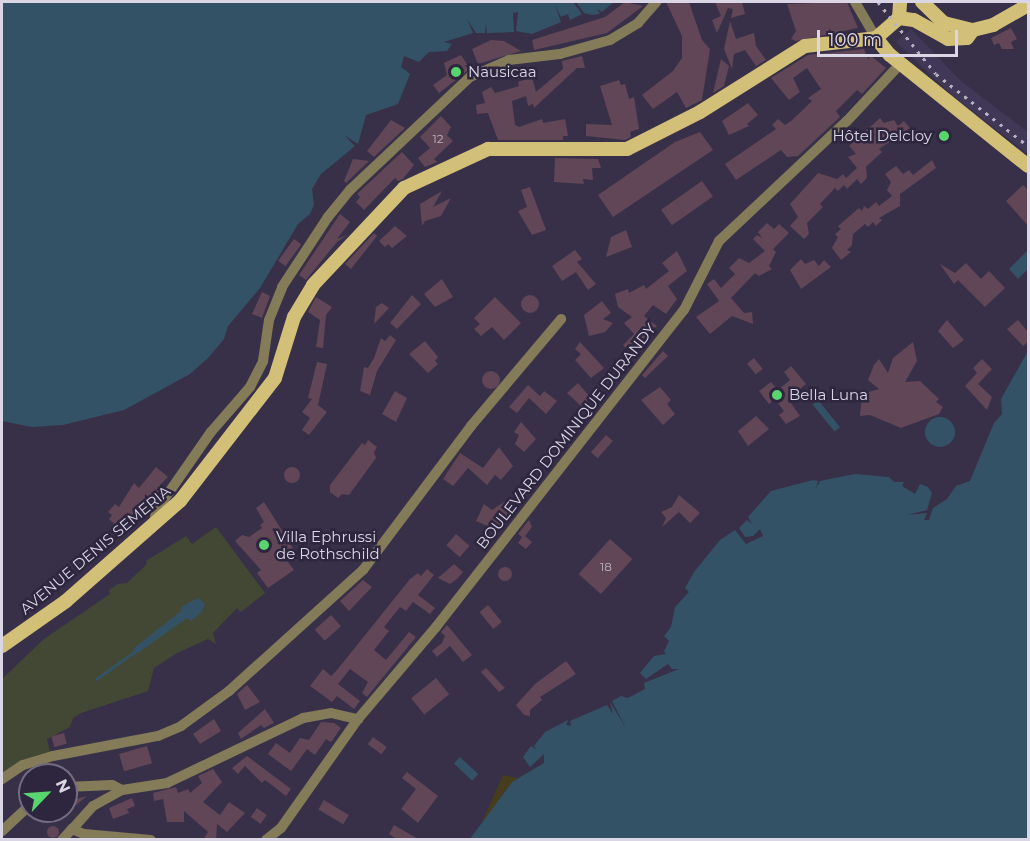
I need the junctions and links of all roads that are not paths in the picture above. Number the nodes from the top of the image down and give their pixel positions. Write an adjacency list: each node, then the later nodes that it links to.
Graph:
1 (656, 2): 11 (street)
2 (855, 2): 7 (street)
3 (925, 6): 6 (main road)
4 (1029, 6): 6 (main road)
5 (902, 12): 6 (main road); 7 (main road)
6 (973, 30)
7 (879, 36): 8 (main road); 11 (main road, AVENUE DENIS SEMERIA)
8 (901, 63): 9 (main road); 13 (street, BOULEVARD DOMINIQUE DURANDY)
9 (1029, 166)
10 (561, 319): 14 (street)
11 (154, 524): 12 (main road, AVENUE DENIS SEMERIA)
12 (2, 646)
13 (358, 719): 16 (street); 22 (street, BOULEVARD DOMINIQUE DURANDY)
14 (2, 779)
15 (78, 786): 16 (street)
16 (122, 790): 18 (street)
17 (18, 816): 19 (street)
18 (72, 829): 20 (street); 21 (street)
19 (2, 831)
20 (62, 840)
21 (151, 840)
22 (266, 840)

